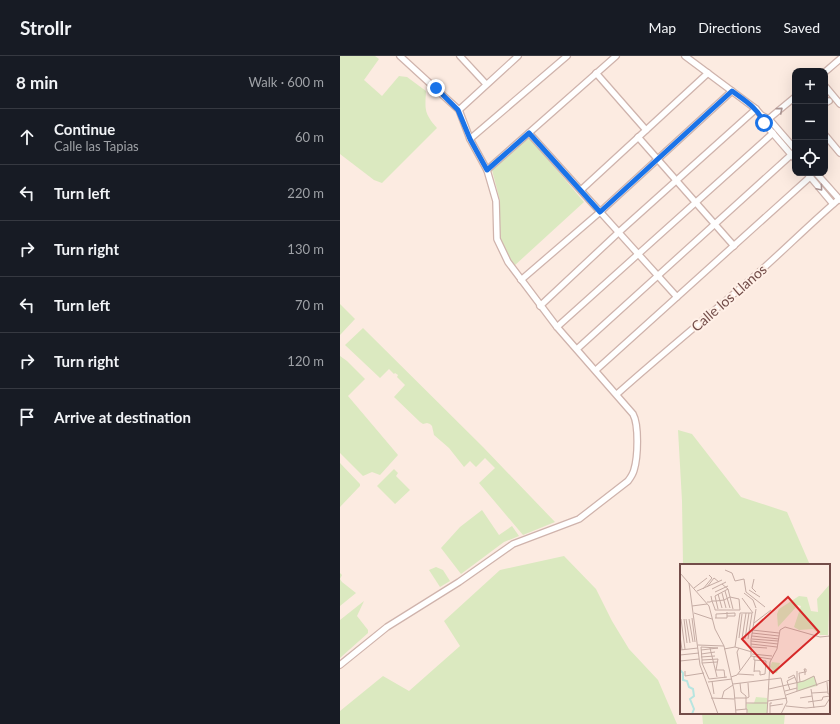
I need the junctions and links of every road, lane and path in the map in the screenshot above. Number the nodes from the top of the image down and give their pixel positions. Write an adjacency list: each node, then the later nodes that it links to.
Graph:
1 (400, 56): 18 (street)
2 (469, 56): 7 (street)
3 (518, 56): 12 (street)
4 (567, 56): 24 (street)
5 (616, 56): 10 (street)
6 (685, 56): 11 (street)
7 (462, 58): 12 (street)
8 (840, 59): 9 (street)
9 (828, 69)
10 (596, 73): 20 (street); 21 (street)
11 (708, 74): 14 (street); 20 (street)
12 (486, 84): 18 (street)
13 (828, 90): 16 (street)
14 (732, 91): 17 (street); 30 (street)
15 (792, 100): 19 (street, one-way to 15)
16 (840, 104)
17 (756, 109): 19 (street); 35 (street)
18 (458, 110): 24 (street)
19 (766, 121): 22 (street); 26 (street)
20 (646, 130): 23 (street)
21 (529, 133): 31 (street); 36 (street)
22 (773, 133): 28 (street); 38 (street)
23 (638, 137): 30 (street); 36 (street)
24 (470, 139): 31 (street)
25 (828, 139): 27 (street)
26 (792, 146)
27 (840, 153)
28 (792, 156)
29 (792, 158): 41 (street)
30 (658, 161): 35 (street); 40 (street)
31 (487, 170): 46 (street)
32 (808, 176): 43 (street)
33 (810, 176): 39 (street, one-way to 39)
34 (819, 176): 37 (street)
35 (676, 181): 38 (street); 42 (street)
36 (581, 190): 40 (street)
37 (839, 199): 39 (street, Calle los Llanos)
38 (696, 203): 41 (street); 44 (street)
39 (833, 204): 52 (street, Calle los Llanos)
40 (600, 212): 42 (street); 46 (street)
41 (715, 224): 43 (street); 45 (street)
42 (619, 232): 44 (street); 48 (street)
43 (734, 246): 47 (street)
44 (639, 254): 45 (street); 49 (street)
45 (658, 276): 47 (street); 50 (street)
46 (521, 280): 48 (street)
47 (677, 297): 51 (street)
48 (540, 306): 49 (street)
49 (557, 328): 50 (street)
50 (577, 349): 51 (street)
51 (596, 370): 52 (street)
52 (617, 394): 53 (street)
53 (340, 665)

